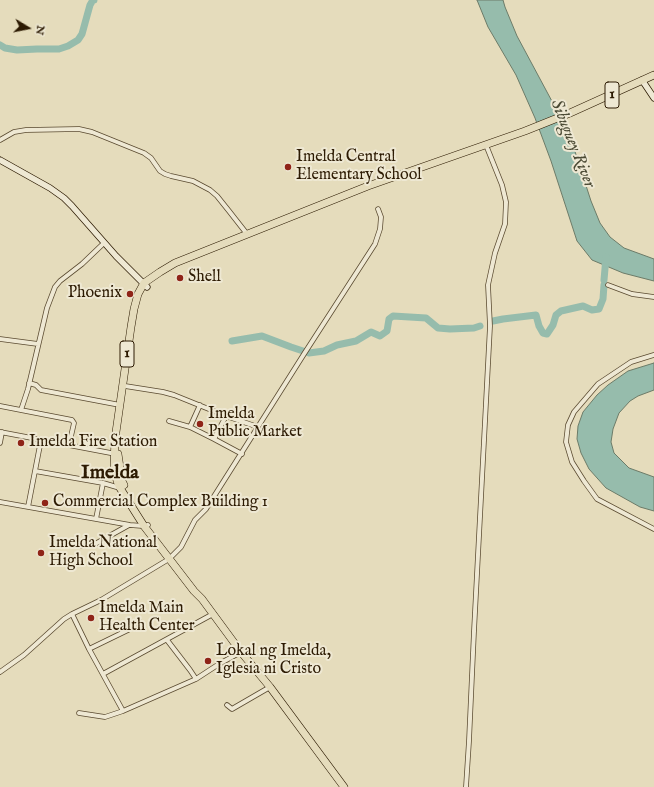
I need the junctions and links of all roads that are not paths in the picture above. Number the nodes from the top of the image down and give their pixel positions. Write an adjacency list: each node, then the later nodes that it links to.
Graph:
1 (654, 75): 2 (highway, 1)
2 (642, 80): 3 (main road); 5 (highway, 1)
3 (654, 98)
4 (0, 140): 8 (street)
5 (486, 145): 8 (highway, 1); 58 (street)
6 (0, 160): 9 (main road)
7 (378, 210): 25 (street)
8 (247, 234): 10 (highway, 1)
9 (104, 243): 10 (main road); 14 (street)
10 (145, 285): 17 (highway, 1); 18 (highway, 1)
11 (608, 285): 12 (street)
12 (654, 298)
13 (0, 339): 14 (street)
14 (38, 344): 16 (street)
15 (654, 355): 41 (street)
16 (29, 383): 18 (street); 21 (street)
17 (125, 386): 19 (street); 31 (highway, 1)
18 (120, 405): 31 (highway, 1)
19 (200, 405): 22 (street); 24 (street)
20 (0, 406): 21 (street)
21 (21, 410): 30 (street)
22 (226, 416): 25 (street); 27 (street)
23 (169, 421): 24 (street)
24 (190, 427): 27 (street)
25 (258, 427): 32 (street)
26 (1, 432): 28 (street); 29 (street)
27 (214, 439): 32 (street)
28 (41, 440): 30 (street); 33 (street)
29 (0, 443)
30 (69, 445): 31 (street)
31 (116, 454): 35 (highway, 1); 40 (highway, 1)
32 (242, 454): 43 (street)
33 (35, 470): 34 (street); 37 (street)
34 (103, 483): 35 (street); 38 (street)
35 (120, 488): 40 (highway, 1)
36 (0, 502): 37 (street)
37 (28, 507): 38 (street)
38 (96, 519): 39 (street)
39 (130, 525): 40 (street); 42 (street)
40 (146, 526): 43 (highway, 1)
41 (654, 529)
42 (80, 546)
43 (171, 558): 44 (street); 45 (highway, 1)
44 (72, 614): 48 (street); 50 (street)
45 (213, 614): 47 (street); 49 (highway, 1)
46 (139, 621): 48 (street)
47 (167, 640): 51 (street); 52 (street)
48 (88, 649): 51 (street)
49 (241, 652): 52 (street); 53 (highway, 1)
50 (0, 672)
51 (103, 674): 56 (street)
52 (196, 679): 56 (street)
53 (270, 687): 54 (street); 57 (highway, 1)
54 (227, 705)
55 (79, 712): 56 (street)
56 (123, 712)
57 (344, 787)
58 (466, 787)

